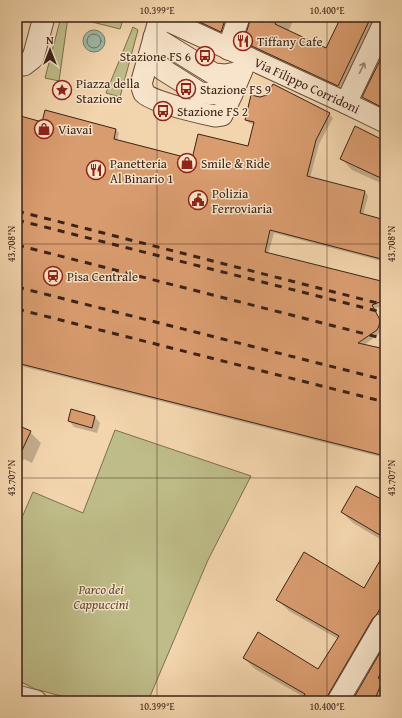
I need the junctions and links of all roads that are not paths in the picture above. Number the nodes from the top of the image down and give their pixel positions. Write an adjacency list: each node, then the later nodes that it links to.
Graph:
1 (44, 17): 7 (street)
2 (160, 17): 5 (street); 6 (street)
3 (239, 17): 6 (street)
4 (385, 21): 9 (street, one-way to 4)
5 (154, 37): 8 (street); 8 (street)
6 (228, 49): 8 (street, Via Filippo Corridoni)
7 (17, 64)
8 (244, 65): 9 (street, Via Filippo Corridoni)
9 (346, 103): 10 (street, Via Filippo Corridoni)
10 (385, 122)
11 (383, 624): 14 (street)
12 (17, 696): 13 (street)
13 (36, 701)
14 (338, 701)

